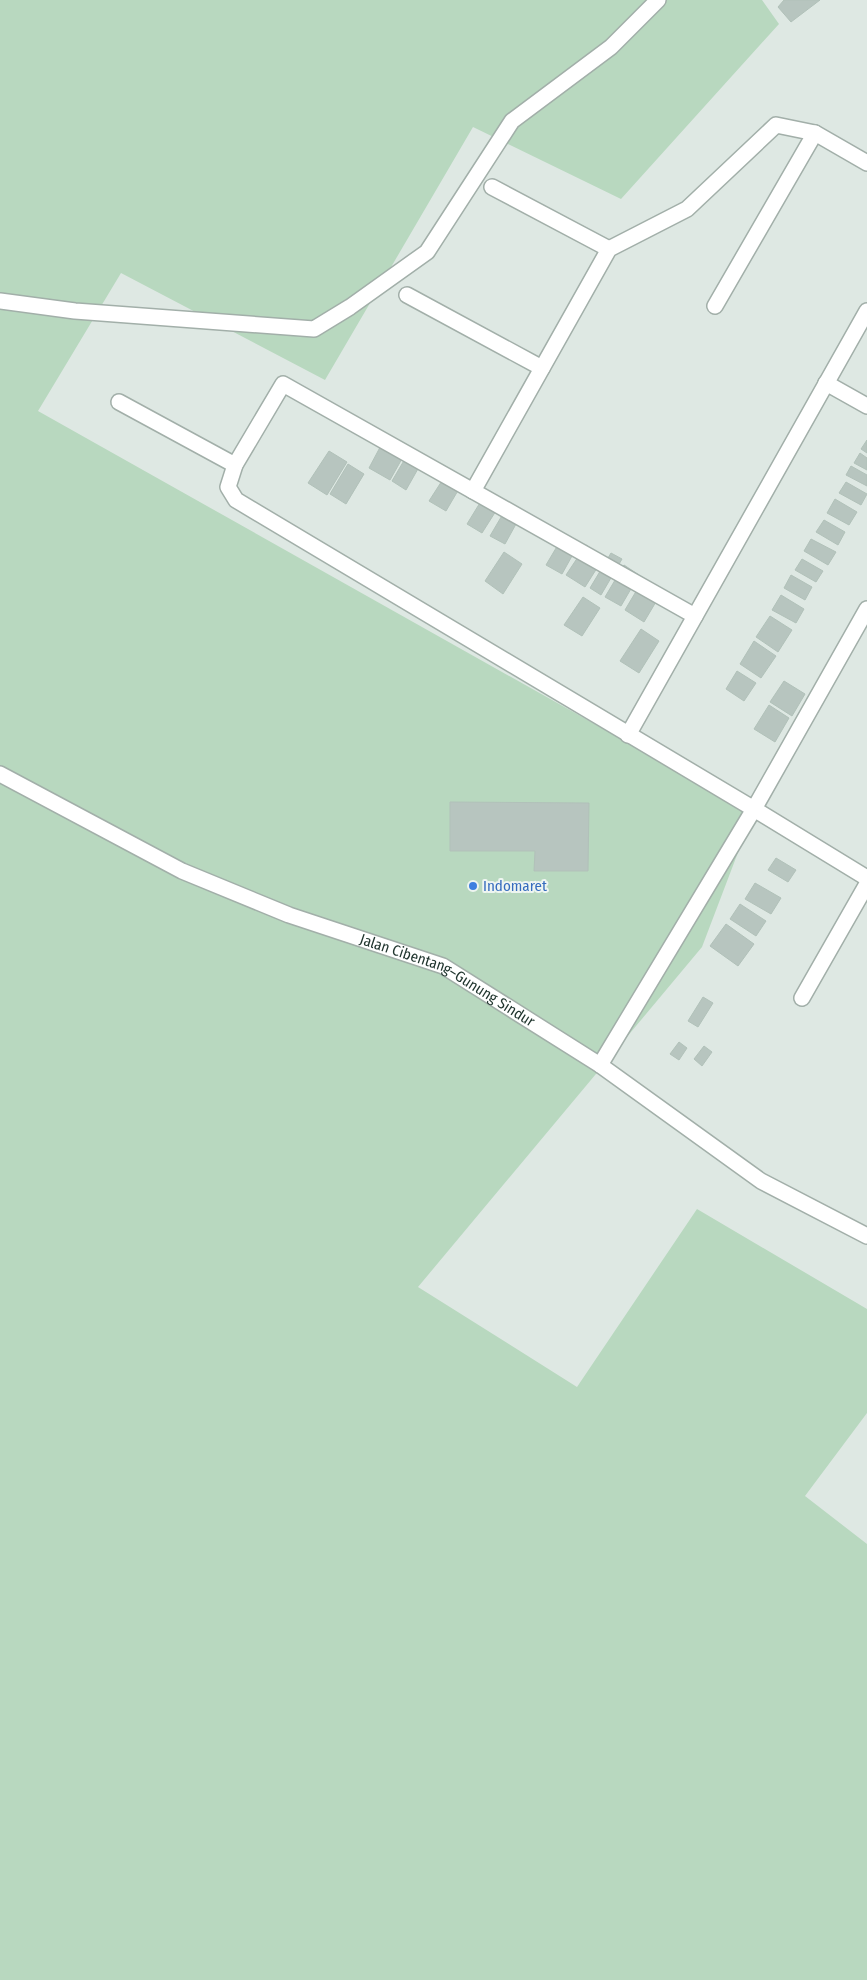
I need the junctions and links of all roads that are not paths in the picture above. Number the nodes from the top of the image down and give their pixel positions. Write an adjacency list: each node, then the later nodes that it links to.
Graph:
1 (658, 0): 7 (street)
2 (815, 133): 3 (street); 5 (street); 8 (street)
3 (867, 164)
4 (492, 187): 5 (street)
5 (609, 249): 10 (street)
6 (407, 295): 10 (street)
7 (0, 301)
8 (715, 306)
9 (867, 311): 11 (street)
10 (542, 368): 15 (street)
11 (826, 383): 13 (street); 17 (street)
12 (119, 402): 14 (street)
13 (867, 406)
14 (235, 465): 15 (street); 18 (street)
15 (473, 492): 17 (street)
16 (867, 609): 20 (street)
17 (695, 616): 18 (street)
18 (628, 735): 20 (street)
19 (0, 774): 24 (street, Jalan Cibentang–Gunung Sindur)
20 (754, 809): 21 (street); 24 (street)
21 (867, 878)
22 (867, 884): 23 (street)
23 (802, 998)
24 (600, 1065): 25 (street, Jalan Cibentang–Gunung Sindur)
25 (867, 1236)

